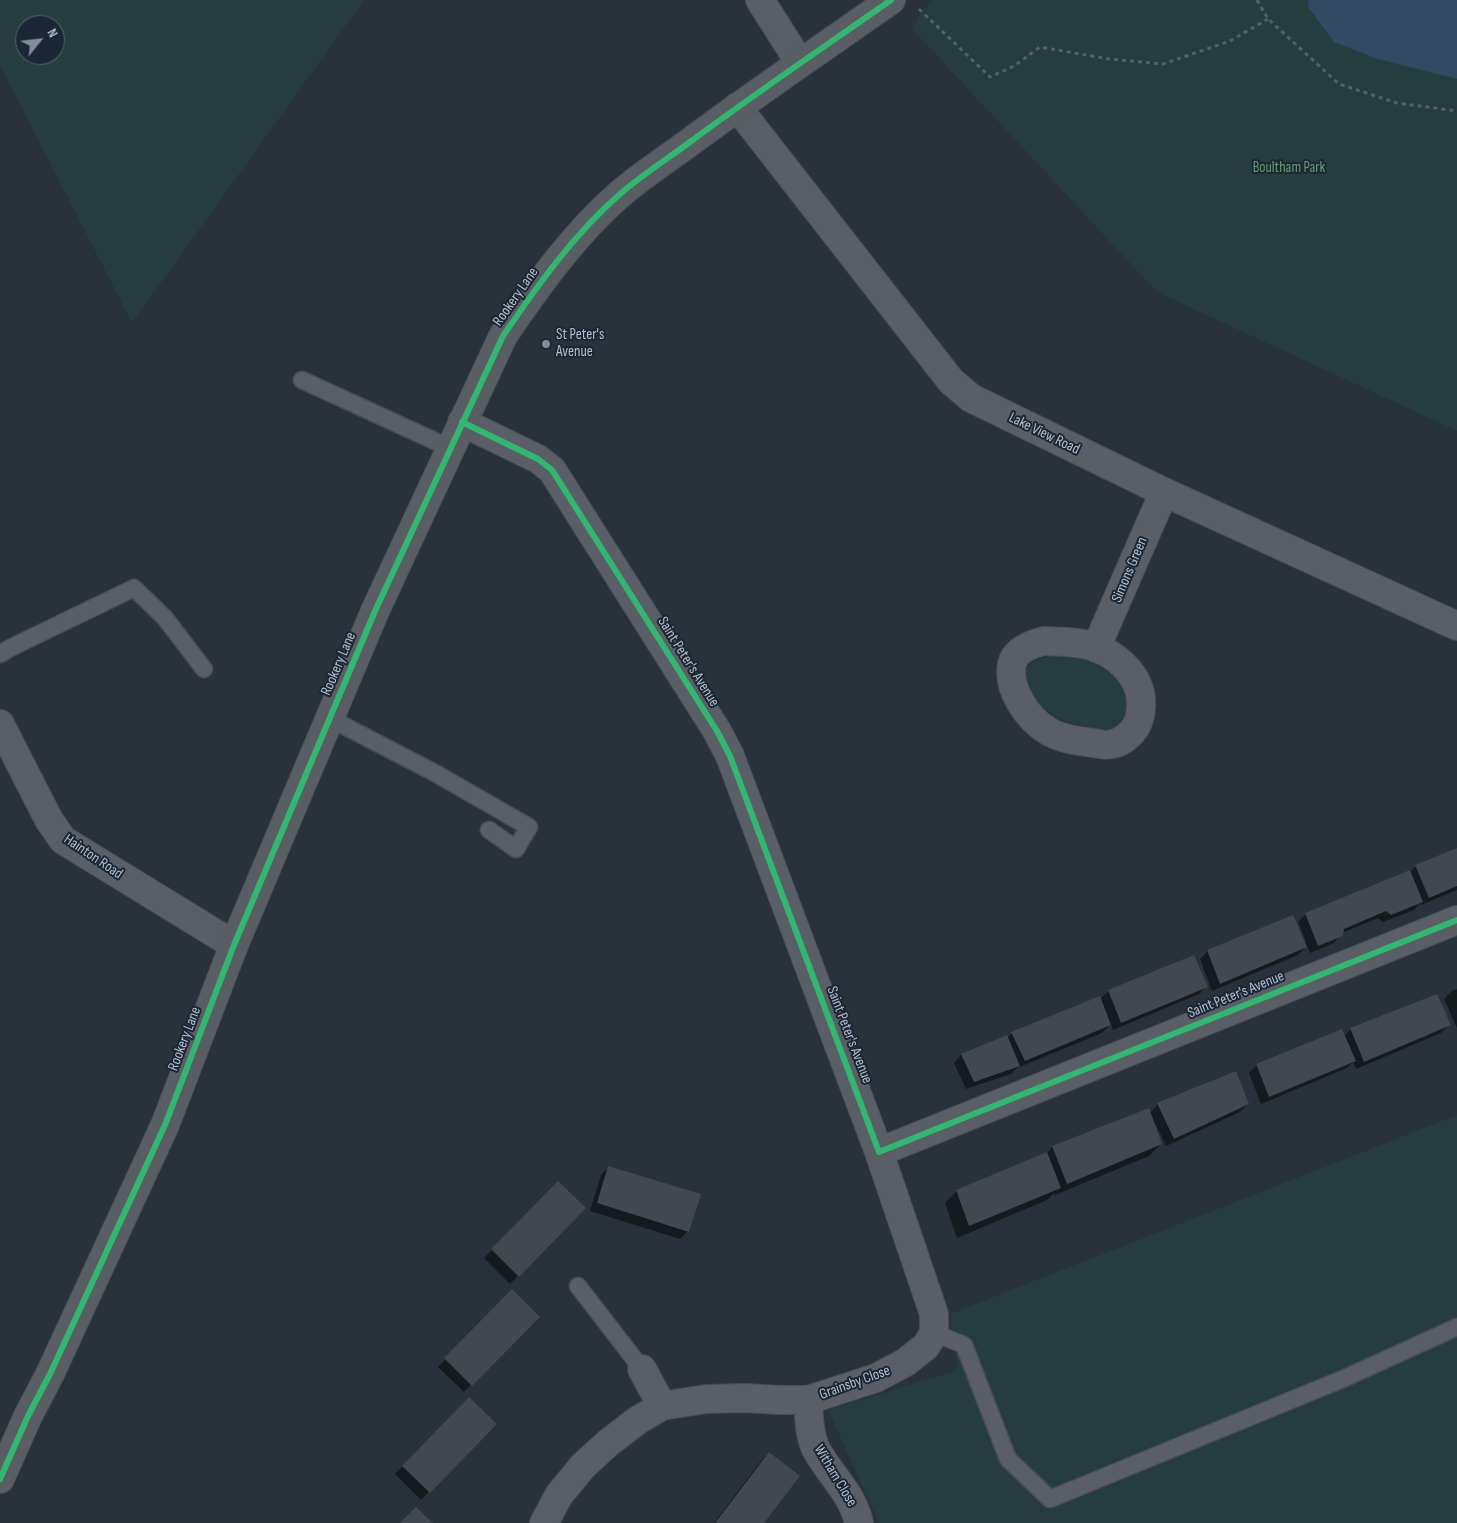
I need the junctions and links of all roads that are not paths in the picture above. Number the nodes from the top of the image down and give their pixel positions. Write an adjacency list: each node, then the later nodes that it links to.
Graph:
1 (760, 0): 3 (street)
2 (891, 0): 3 (street, Rookery Lane)
3 (800, 63): 4 (street, Rookery Lane)
4 (737, 107): 6 (street, Rookery Lane); 8 (street, Lake View Road)
5 (302, 380): 7 (lane)
6 (462, 422): 7 (street, Rookery Lane); 18 (street, Saint Peter's Avenue)
7 (450, 448): 13 (street, Rookery Lane)
8 (1164, 492): 9 (street, Lake View Road); 10 (street, Simons Green)
9 (1457, 626)
10 (1096, 648): 10 (street)
11 (0, 654): 12 (lane)
12 (204, 669)
13 (330, 718): 15 (lane); 17 (street, Rookery Lane)
14 (2, 733): 17 (street, Hainton Road)
15 (489, 830)
16 (1457, 920): 18 (street, Saint Peter's Avenue)
17 (234, 945): 25 (street, Rookery Lane)
18 (880, 1152): 21 (street)
19 (578, 1286): 22 (lane)
20 (1457, 1327): 21 (lane)
21 (934, 1333): 23 (street, Grainsby Close)
22 (642, 1369): 24 (street)
23 (808, 1400): 24 (street, Grainsby Close); 27 (street, Witham Close)
24 (662, 1406): 26 (street, Grainsby Close)
25 (0, 1479)
26 (544, 1523)
27 (859, 1523)

